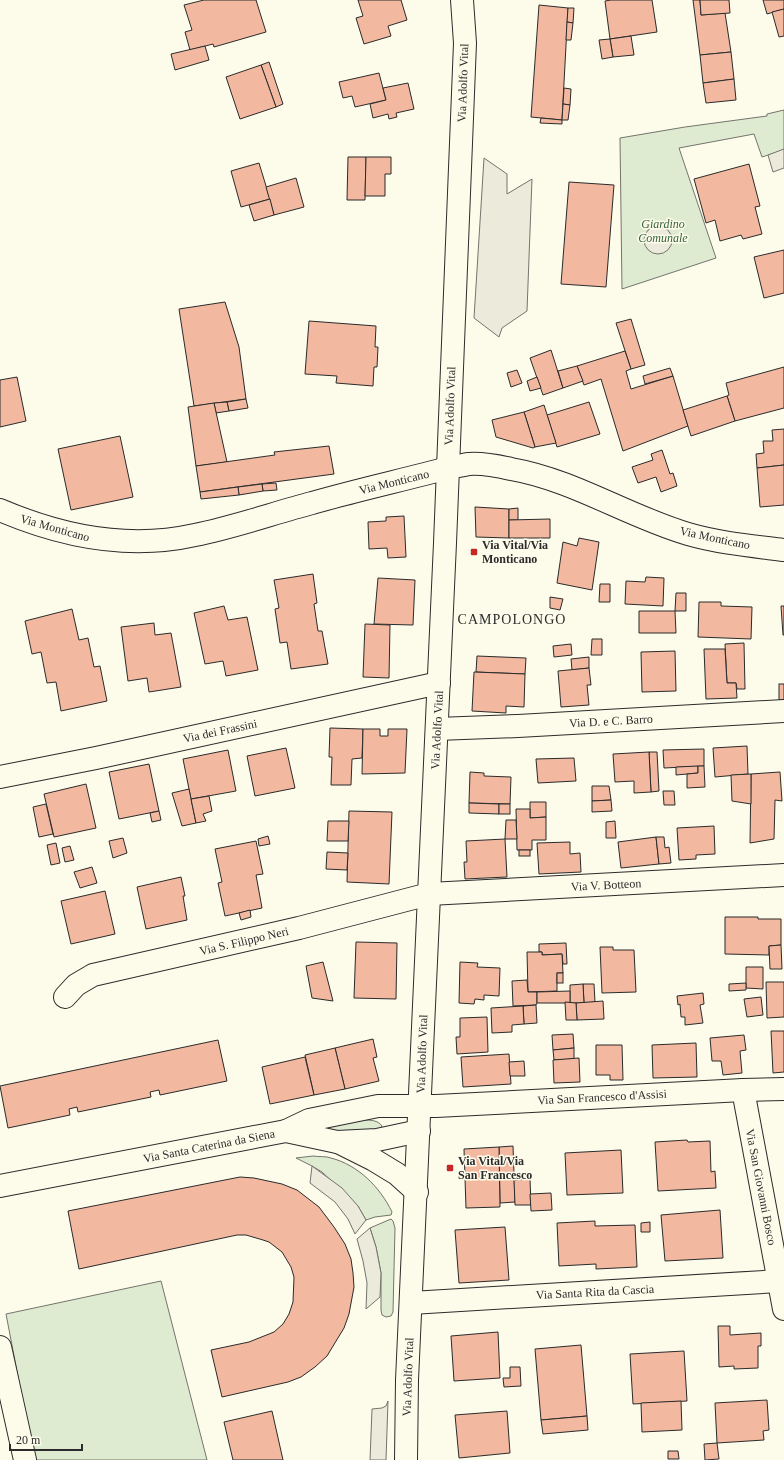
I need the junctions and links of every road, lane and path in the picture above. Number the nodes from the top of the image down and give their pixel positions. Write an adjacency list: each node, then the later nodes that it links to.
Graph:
1 (462, 0): 2 (street, Via Adolfo Vital)
2 (448, 468): 3 (street, Via Monticano); 4 (street, Via Monticano); 5 (street, Via Adolfo Vital)
3 (0, 510)
4 (784, 550)
5 (439, 683): 7 (street, Via Adolfo Vital); 8 (street, Via dei Frassini)
6 (784, 711): 7 (street, Via D. e C. Barro)
7 (437, 729): 10 (street, Via Adolfo Vital)
8 (0, 777)
9 (784, 875): 10 (street, Via V. Botteon)
10 (429, 894): 11 (street, Via S. Filippo Neri); 14 (street, Via Adolfo Vital)
11 (64, 997)
12 (784, 1089): 13 (street, Via San Francesco d'Assisi)
13 (743, 1090): 14 (street, Via San Francesco d'Assisi); 20 (street, Via San Giovanni Bosco)
14 (420, 1106): 15 (street, Via San Francesco d'Assisi); 16 (street, Via Adolfo Vital)
15 (286, 1131): 17 (street, Via Santa Caterina da Siena); 18 (street, Via Santa Caterina da Siena)
16 (419, 1131): 17 (street, Via Santa Caterina da Siena); 19 (street, Via Adolfo Vital)
17 (337, 1142): 19 (street)
18 (0, 1186)
19 (416, 1192): 21 (street, Via Adolfo Vital)
20 (779, 1281): 21 (street, Via Santa Rita da Cascia); 22 (street, Via San Giovanni Bosco)
21 (411, 1303): 25 (street, Via Adolfo Vital)
22 (784, 1309)
23 (0, 1347): 24 (street)
24 (25, 1460)
25 (406, 1460)

